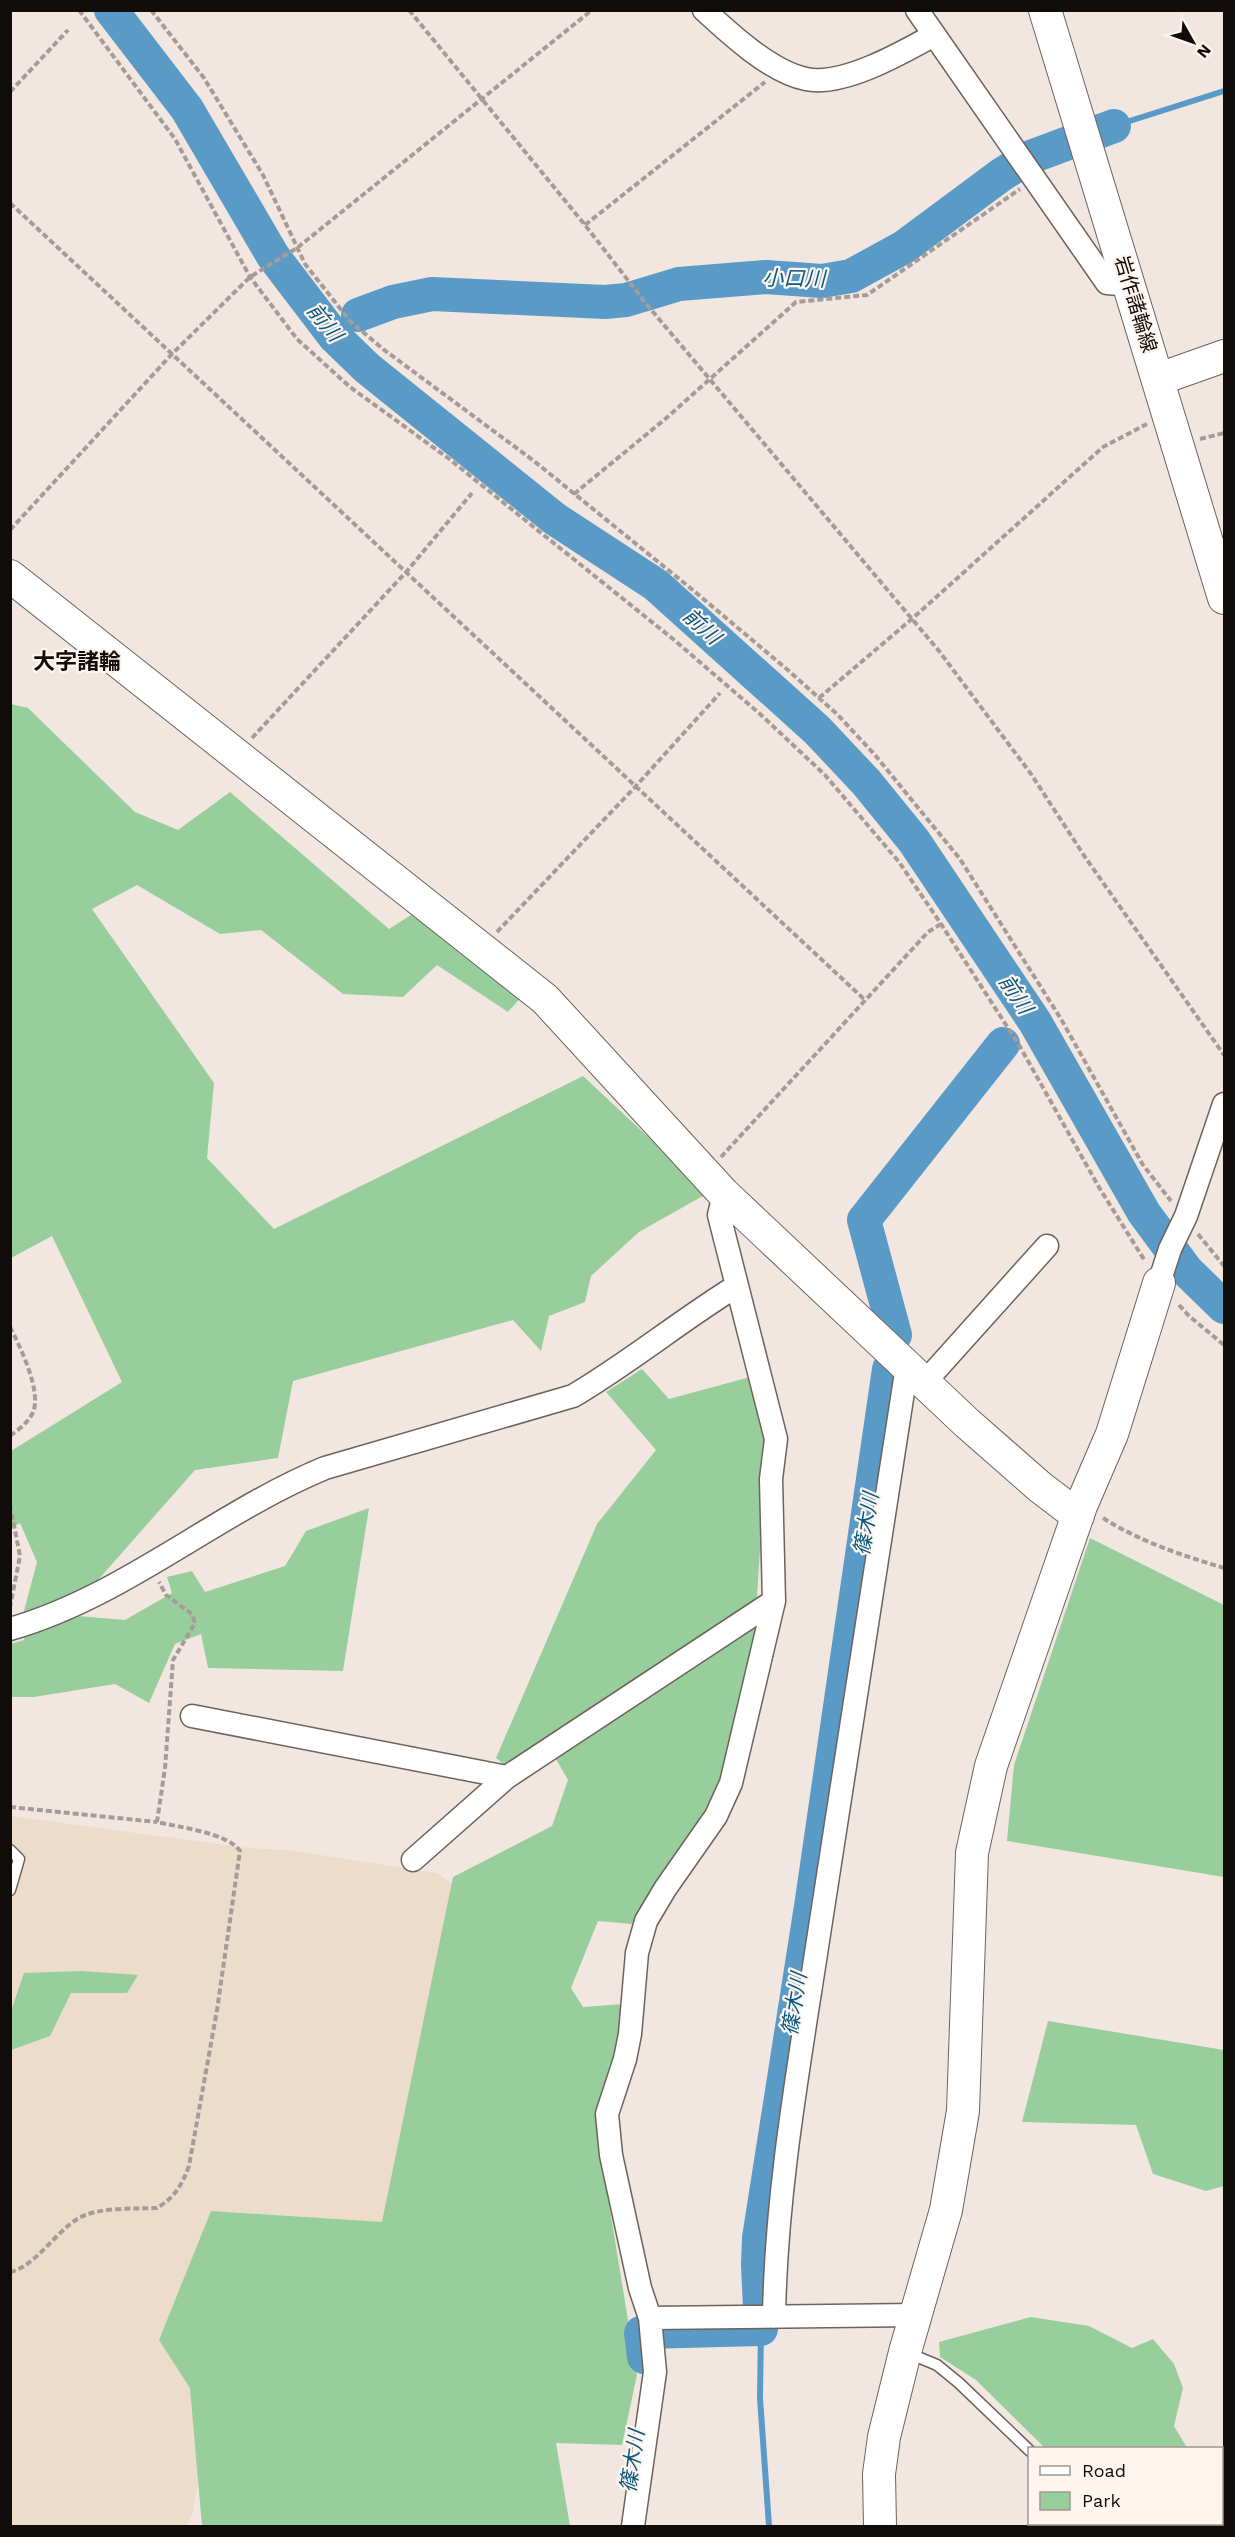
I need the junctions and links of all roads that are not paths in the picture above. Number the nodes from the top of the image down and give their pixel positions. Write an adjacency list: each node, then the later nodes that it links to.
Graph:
1 (704, 10): 4 (street)
2 (917, 10): 4 (street)
3 (1045, 10): 5 (street, 岩作諸輪線)
4 (934, 35): 5 (street)
5 (1131, 285): 7 (street, 岩作諸輪線)
6 (1224, 356): 7 (street)
7 (1159, 380): 9 (street, 岩作諸輪線)
8 (10, 576): 11 (street)
9 (1224, 598)
10 (1224, 1104): 13 (street)
11 (715, 1183): 14 (street); 15 (street)
12 (1047, 1245): 15 (street)
13 (1159, 1283): 16 (street)
14 (735, 1287): 17 (street); 18 (street)
15 (917, 1376): 16 (street); 25 (street)
16 (1080, 1511): 24 (street)
17 (774, 1601): 20 (street); 26 (street)
18 (10, 1629)
19 (192, 1716): 20 (street)
20 (507, 1777): 22 (street)
21 (10, 1850): 23 (lane)
22 (413, 1860)
23 (10, 1890)
24 (917, 2315): 25 (street); 27 (street)
25 (774, 2317): 26 (street)
26 (650, 2318): 29 (street)
27 (905, 2352): 28 (lane); 30 (street)
28 (1028, 2450)
29 (633, 2526)
30 (880, 2526)

